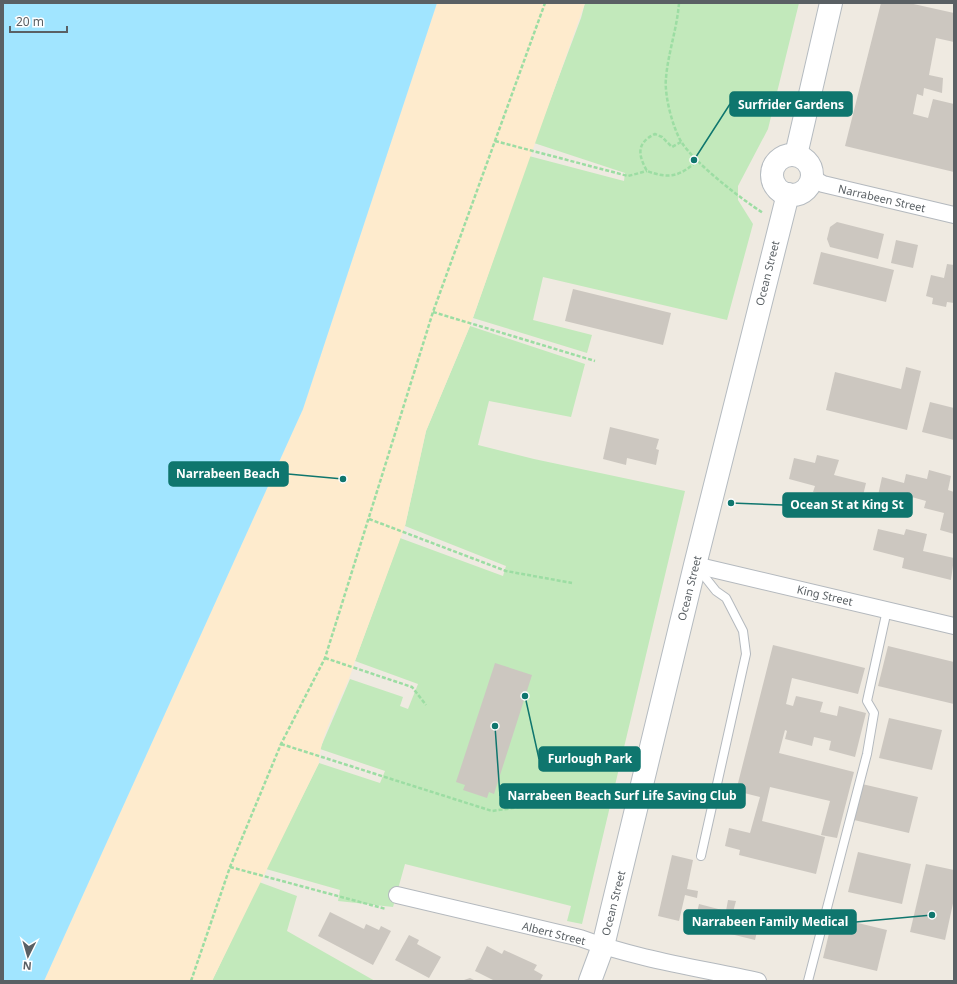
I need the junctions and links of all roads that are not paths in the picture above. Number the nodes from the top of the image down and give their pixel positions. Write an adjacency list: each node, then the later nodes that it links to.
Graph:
1 (831, 3): 2 (street)
2 (796, 155): 3 (street); 4 (street)
3 (812, 178): 4 (street); 5 (street, Narrabeen Street)
4 (788, 194): 6 (street, Ocean Street)
5 (954, 215)
6 (695, 565): 7 (street, King Street); 9 (lane); 11 (street, Ocean Street)
7 (887, 610): 8 (street, King Street); 14 (lane)
8 (954, 626)
9 (701, 856)
10 (397, 896): 11 (street, Albert Street)
11 (603, 946): 12 (street, Ocean Street); 13 (street, Albert Street)
12 (590, 981)
13 (758, 981)
14 (808, 981)

